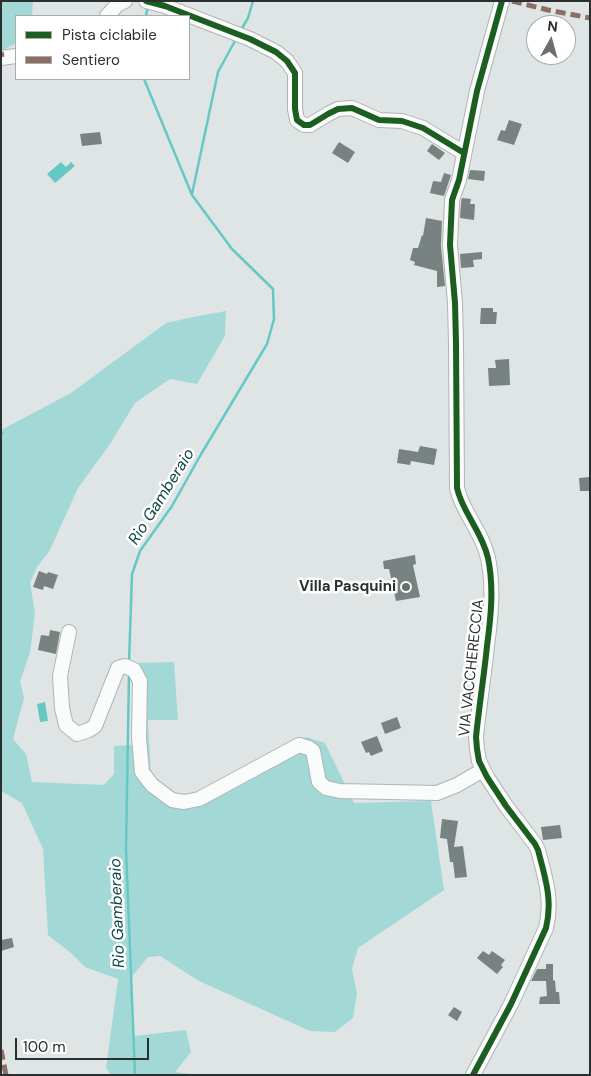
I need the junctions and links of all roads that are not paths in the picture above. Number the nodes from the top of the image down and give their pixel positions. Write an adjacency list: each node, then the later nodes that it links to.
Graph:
1 (125, 1): 4 (street)
2 (146, 1): 5 (street)
3 (502, 1): 9 (street, VIA VACCHERECCIA)
4 (107, 15)
5 (188, 15)
6 (190, 16): 9 (street)
7 (15, 56): 8 (street)
8 (1, 58)
9 (464, 153): 11 (street, VIA VACCHERECCIA)
10 (69, 632): 11 (street)
11 (483, 770): 12 (street, VIA VACCHERECCIA)
12 (473, 1075)

